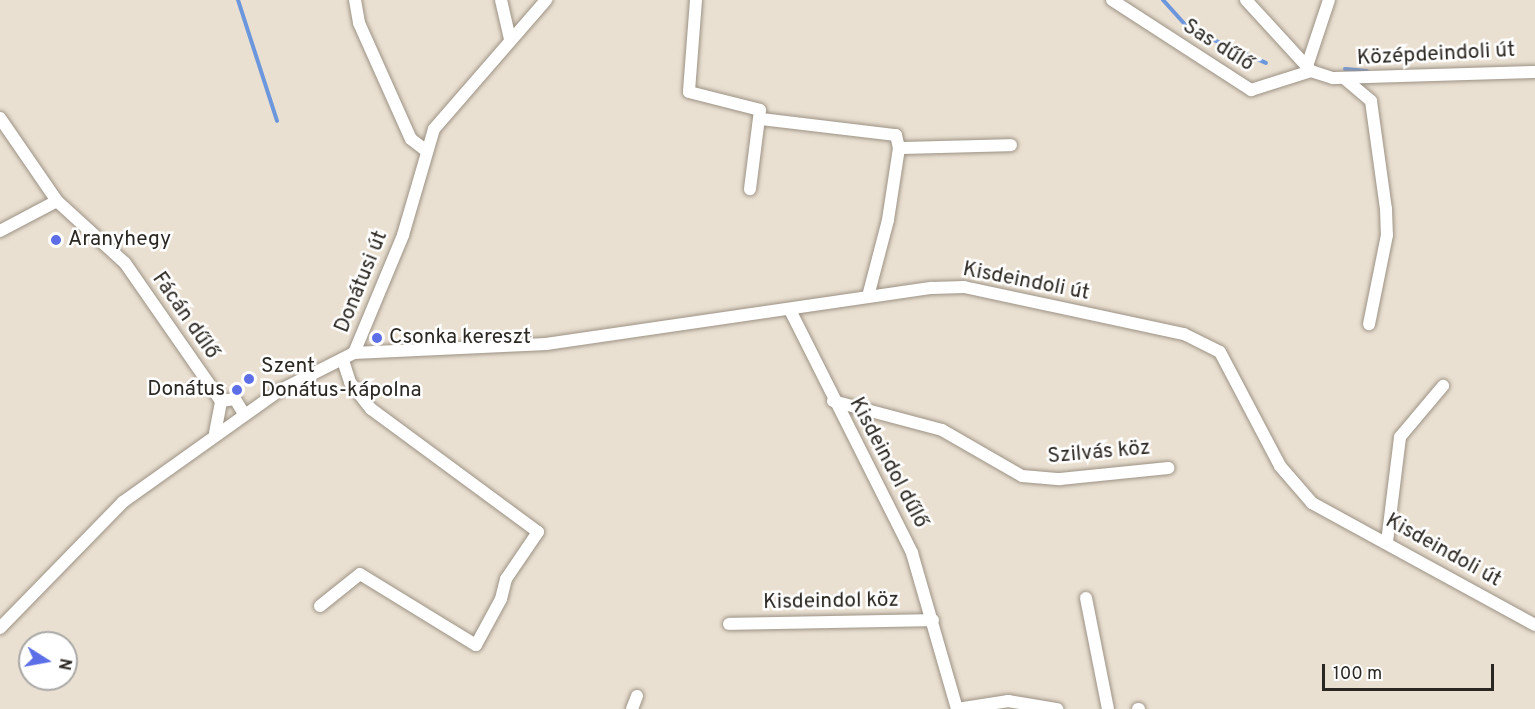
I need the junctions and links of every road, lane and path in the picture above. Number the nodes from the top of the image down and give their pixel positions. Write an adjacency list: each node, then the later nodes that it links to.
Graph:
1 (356, 0): 16 (street)
2 (501, 0): 8 (street)
3 (546, 0): 8 (street, Donátusi út)
4 (696, 0): 13 (street)
5 (1112, 0): 9 (street, Sas dűlő)
6 (1246, 0): 9 (street)
7 (1329, 0): 9 (street)
8 (510, 39): 16 (street, Donátusi út)
9 (1309, 69): 11 (street, Középdeindoli út)
10 (1535, 72): 11 (street, Középdeindoli út)
11 (1344, 78): 22 (street)
12 (0, 118): 18 (street, Fácán dűlő)
13 (761, 119): 15 (street); 17 (street)
14 (1011, 145): 15 (street)
15 (898, 148): 20 (street)
16 (424, 149): 23 (street, Donátusi út)
17 (750, 189)
18 (57, 201): 19 (street); 26 (street, Fácán dűlő)
19 (0, 231)
20 (868, 296): 21 (street, Kisdeindoli út); 31 (street, Kisdeindoli út)
21 (790, 310): 23 (street, Kisdeindoli út); 27 (street, Kisdeindol dűlő)
22 (1369, 324)
23 (354, 353): 24 (street, Donátusi út)
24 (343, 361): 28 (street, Donátusi út); 33 (street)
25 (1443, 386): 31 (street)
26 (221, 401): 28 (street, Fácán dűlő); 29 (street)
27 (833, 402): 30 (street, Szilvás köz); 34 (street, Kisdeindol dűlő)
28 (244, 414): 29 (street, Donátusi út)
29 (215, 433): 37 (street, Donátusi út)
30 (1168, 468)
31 (1388, 542): 36 (street, Kisdeindoli út)
32 (1086, 598): 42 (street)
33 (320, 606)
34 (933, 620): 35 (street, Kisdeindol köz); 40 (street, Kisdeindol dűlő)
35 (729, 624)
36 (1535, 625)
37 (0, 628)
38 (637, 696): 39 (street)
39 (632, 709)
40 (957, 709): 41 (street)
41 (1057, 709)
42 (1108, 709)

